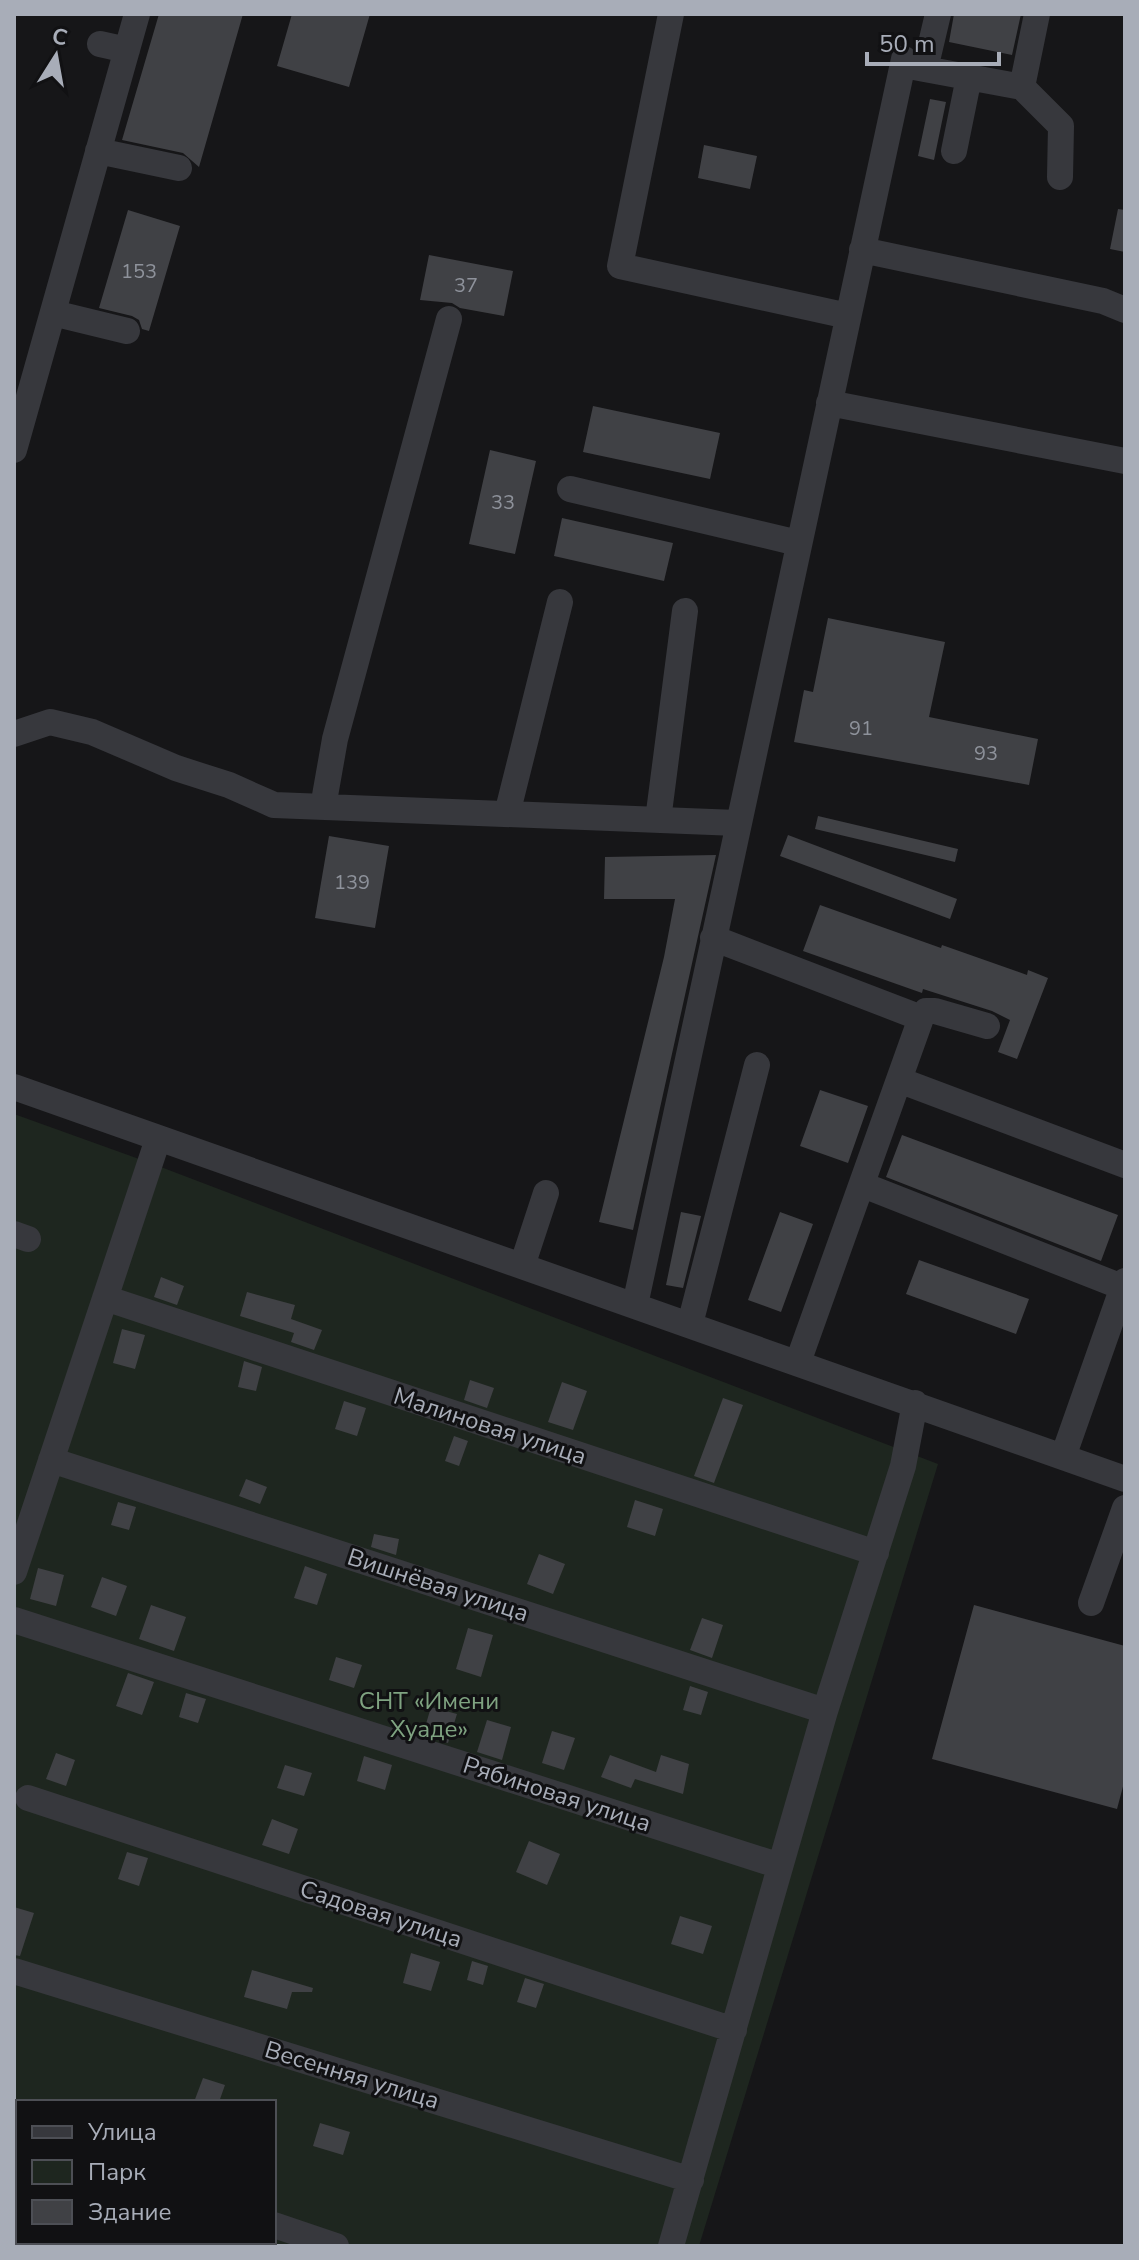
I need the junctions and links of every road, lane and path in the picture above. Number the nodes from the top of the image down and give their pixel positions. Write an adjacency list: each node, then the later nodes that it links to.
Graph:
1 (137, 14): 6 (street)
2 (671, 14): 17 (street)
3 (938, 14): 7 (street)
4 (1037, 14): 9 (street)
5 (100, 44): 6 (street)
6 (127, 50): 10 (street)
7 (911, 64): 8 (street); 14 (street)
8 (969, 77): 9 (street); 11 (street)
9 (1022, 87): 13 (street)
10 (98, 151): 12 (street); 16 (street)
11 (954, 151)
12 (179, 168)
13 (1060, 177)
14 (862, 250): 15 (street); 17 (street)
15 (1125, 310)
16 (53, 313): 19 (street); 21 (street)
17 (848, 316): 20 (street)
18 (449, 319): 28 (street)
19 (127, 331)
20 (829, 403): 22 (street); 24 (street)
21 (14, 450)
22 (1125, 461)
23 (570, 489): 24 (street)
24 (798, 543): 31 (street)
25 (560, 602): 29 (street)
26 (685, 611): 30 (street)
27 (14, 734): 28 (street)
28 (323, 807): 29 (street)
29 (507, 814): 30 (street)
30 (658, 820): 31 (street)
31 (737, 823): 32 (street)
32 (713, 938): 33 (street); 45 (street)
33 (921, 1018): 34 (street); 36 (street)
34 (987, 1026)
35 (757, 1065): 46 (street)
36 (899, 1080): 39 (street); 40 (street)
37 (14, 1087): 38 (street)
38 (158, 1139): 42 (street); 44 (street)
39 (1125, 1165)
40 (863, 1185): 43 (street); 47 (street)
41 (546, 1193): 42 (street)
42 (522, 1266): 45 (street)
43 (1123, 1284): 49 (street)
44 (105, 1298): 50 (street); 53 (street, Малиновая улица)
45 (635, 1305): 46 (street)
46 (690, 1324): 47 (street)
47 (798, 1362): 48 (street)
48 (915, 1403): 49 (street); 53 (street)
49 (1063, 1457): 51 (street)
50 (51, 1460): 54 (street); 57 (street, Вишнёвая улица)
51 (1125, 1479)
52 (1125, 1508): 55 (street)
53 (876, 1553): 57 (street)
54 (14, 1572)
55 (1091, 1603)
56 (14, 1620): 59 (street, Рябиновая улица)
57 (825, 1711): 59 (street)
58 (28, 1798): 61 (street, Садовая улица)
59 (780, 1866): 61 (street)
60 (14, 1971): 62 (street, Весенняя улица)
61 (734, 2030): 62 (street)
62 (691, 2180): 65 (street)
63 (276, 2226): 64 (street)
64 (336, 2246)
65 (671, 2246)

